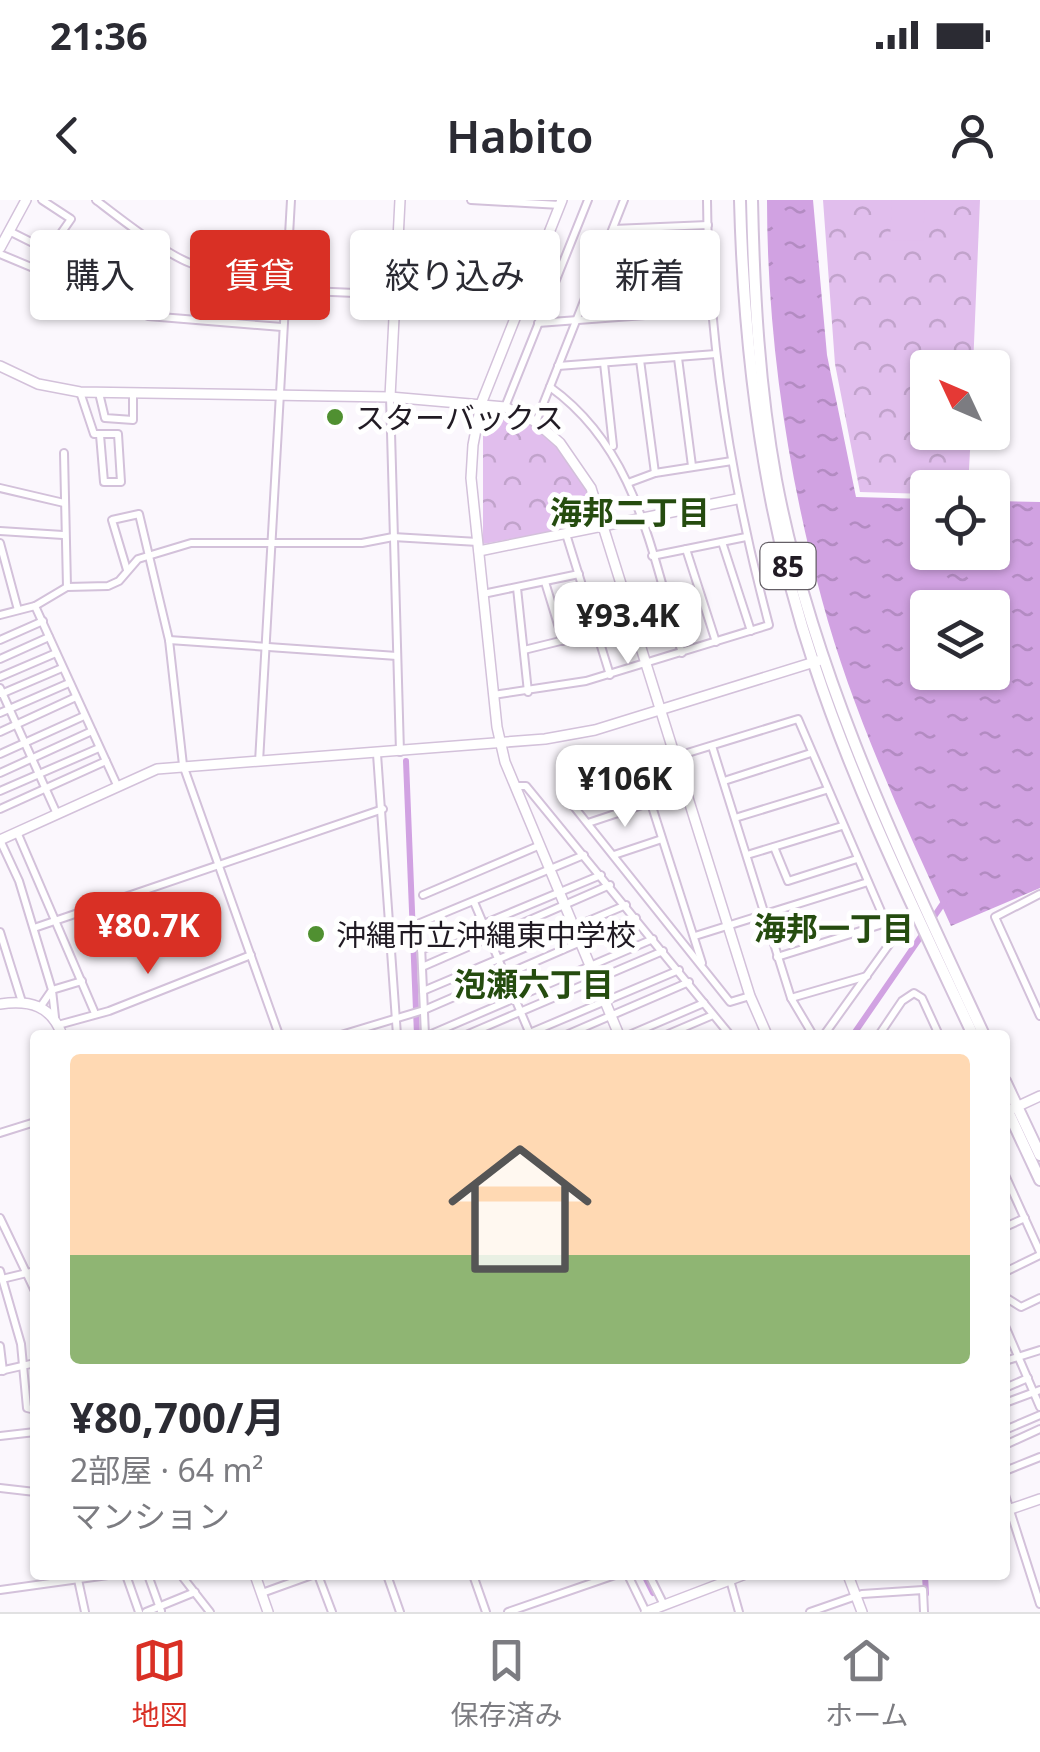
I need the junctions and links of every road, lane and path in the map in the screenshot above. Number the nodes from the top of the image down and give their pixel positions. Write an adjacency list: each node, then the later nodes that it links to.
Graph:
1 (26, 200): 20 (street)
2 (42, 200): 15 (street)
3 (96, 200): 23 (street)
4 (291, 200): 16 (street)
5 (400, 200): 17 (street)
6 (471, 200): 12 (street)
7 (588, 200): 33 (street)
8 (624, 200): 14 (street)
9 (708, 200): 13 (street)
10 (740, 200): 97 (main road, 85)
11 (752, 200): 97 (main road, 85)
12 (561, 202): 18 (street)
13 (708, 224): 14 (street); 19 (street)
14 (613, 229)
15 (62, 230)
16 (289, 230)
17 (398, 230)
18 (550, 230)
19 (708, 230)
20 (8, 231): 21 (street); 22 (street)
21 (30, 242)
22 (0, 251): 24 (street)
23 (190, 263)
24 (30, 266)
25 (580, 312): 30 (street)
26 (164, 320): 34 (street)
27 (283, 320): 34 (street)
28 (394, 320): 46 (street)
29 (514, 320): 47 (street)
30 (577, 320): 31 (street); 33 (street); 40 (street)
31 (580, 320)
32 (713, 320): 35 (street)
33 (538, 323): 48 (street)
34 (282, 327): 45 (street)
35 (716, 354): 36 (street); 53 (street)
36 (678, 358): 37 (street); 54 (street)
37 (640, 360): 38 (street); 55 (street)
38 (604, 363): 40 (street); 51 (street)
39 (0, 366): 42 (street)
40 (558, 366): 41 (street)
41 (550, 387): 49 (street); 51 (street)
42 (80, 392): 43 (street); 50 (street)
43 (99, 392): 44 (street); 44 (street)
44 (133, 393): 45 (street)
45 (280, 394): 46 (street); 69 (street)
46 (390, 397): 47 (street); 65 (street)
47 (481, 404): 48 (street); 70 (street)
48 (505, 407): 49 (street)
49 (536, 422): 61 (street)
50 (100, 435): 50 (street)
51 (613, 451): 56 (street)
52 (64, 452): 59 (street)
53 (732, 461): 54 (street); 58 (street)
54 (692, 466): 55 (street)
55 (655, 472): 56 (street)
56 (628, 483): 60 (street)
57 (0, 488): 59 (street)
58 (737, 499): 60 (street); 66 (street)
59 (64, 503): 64 (street)
60 (640, 518): 61 (street); 73 (street)
61 (602, 525): 63 (street); 98 (street)
62 (0, 531): 64 (street)
63 (566, 533): 70 (street); 75 (street)
64 (63, 534): 77 (street)
65 (393, 536): 69 (street); 70 (street); 95 (street)
66 (746, 537): 67 (street); 84 (street)
67 (722, 542): 71 (street); 84 (street)
68 (0, 543): 81 (street)
69 (270, 545): 72 (street); 91 (street)
70 (479, 547): 79 (street)
71 (686, 549): 73 (street); 90 (street)
72 (150, 555): 74 (street); 74 (street); 88 (street)
73 (652, 556): 93 (street)
74 (127, 570): 77 (street)
75 (579, 574): 76 (street); 85 (street)
76 (545, 582): 78 (street); 89 (street)
77 (67, 587): 80 (street)
78 (517, 588): 79 (street); 92 (street)
79 (484, 594): 105 (street)
80 (36, 606): 81 (street); 83 (street)
81 (18, 610): 82 (street)
82 (0, 615)
83 (42, 621): 86 (street); 87 (street)
84 (751, 630): 90 (street)
85 (597, 632): 89 (street); 100 (street)
86 (49, 636): 94 (street); 96 (street)
87 (0, 640)
88 (169, 640): 91 (street); 126 (street)
89 (563, 641): 92 (street)
90 (716, 642): 93 (street)
91 (266, 648): 95 (street); 125 (street)
92 (524, 650): 104 (street)
93 (682, 653): 98 (street)
94 (56, 654): 99 (street); 101 (street)
95 (397, 656): 118 (street)
96 (0, 659)
97 (818, 661): 108 (street); 176 (main road, 85)
98 (647, 664): 100 (street); 108 (street)
99 (62, 668): 102 (street); 103 (street)
100 (610, 674): 104 (street)
101 (0, 677)
102 (70, 683): 106 (street); 107 (street)
103 (1, 692): 107 (street)
104 (528, 692): 105 (street)
105 (494, 695): 115 (street)
106 (76, 697): 110 (street); 111 (street)
107 (11, 709): 109 (street); 111 (street)
108 (662, 710): 115 (street); 122 (street)
109 (0, 714)
110 (84, 716): 112 (street); 114 (street)
111 (18, 724): 113 (street); 114 (street)
112 (92, 731): 117 (street); 123 (street)
113 (0, 732)
114 (26, 742): 120 (street); 123 (street)
115 (501, 745): 118 (street); 132 (street)
116 (712, 746): 119 (street); 122 (street); 130 (street)
117 (100, 748): 124 (street); 129 (street)
118 (400, 753): 121 (street)
119 (811, 753): 130 (street); 134 (street)
120 (0, 754)
121 (377, 754): 125 (street); 137 (street)
122 (676, 757): 127 (street); 168 (street)
123 (32, 758): 128 (street); 129 (street)
124 (106, 762): 131 (street); 133 (street)
125 (259, 763): 126 (street)
126 (183, 765): 131 (street); 152 (street)
127 (640, 768): 136 (street); 141 (street)
128 (0, 773)
129 (39, 773): 133 (street); 135 (street)
130 (724, 781): 140 (street)
131 (117, 785): 139 (street)
132 (514, 786): 146 (street); 148 (street)
133 (46, 788): 138 (street); 139 (street)
134 (826, 790): 140 (street); 142 (street)
135 (0, 791)
136 (651, 802): 141 (street); 144 (street)
137 (383, 809): 152 (street); 205 (street)
138 (0, 810)
139 (57, 814): 143 (street)
140 (734, 818): 150 (street)
141 (588, 824): 149 (street)
142 (842, 826): 147 (street); 151 (street)
143 (17, 832): 145 (street); 165 (street)
144 (662, 839): 149 (street); 172 (street)
145 (0, 840): 169 (street)
146 (538, 846): 153 (street); 159 (street)
147 (774, 847): 150 (street); 151 (street)
148 (584, 854): 153 (street); 154 (street)
149 (614, 855): 184 (street)
150 (747, 855): 163 (street)
151 (858, 860): 155 (street)
152 (218, 866): 165 (street); 179 (street)
153 (548, 870): 157 (street); 160 (street)
154 (601, 875): 156 (street); 157 (street)
155 (868, 882): 163 (street); 166 (street)
156 (610, 885): 161 (street); 162 (street)
157 (558, 892): 161 (street); 167 (street)
158 (1040, 894): 194 (street)
159 (423, 895)
160 (474, 902): 167 (street); 177 (street)
161 (564, 905): 170 (street); 173 (street)
162 (626, 905): 164 (street); 170 (street)
163 (764, 915): 168 (street); 180 (street)
164 (636, 918): 174 (street); 175 (street)
165 (53, 920): 169 (street); 189 (street)
166 (886, 923): 180 (street); 187 (street)
167 (483, 924): 173 (street); 177 (street)
168 (729, 925): 172 (street); 193 (street)
169 (34, 928): 191 (street)
170 (574, 928): 175 (street); 181 (street)
171 (0, 932): 198 (street)
172 (695, 936): 184 (street)
173 (489, 938): 181 (street); 183 (street)
174 (654, 939): 178 (street); 182 (street)
175 (580, 943): 182 (street); 186 (street)
176 (936, 943): 230 (main road, 85); 231 (main road, 85)
177 (422, 950): 183 (street)
178 (664, 951): 185 (street); 188 (street)
179 (251, 956): 203 (street); 211 (street)
180 (777, 956): 195 (street)
181 (498, 960): 186 (street); 192 (street)
182 (590, 966): 188 (street); 196 (street)
183 (422, 967): 192 (street)
184 (703, 968): 193 (street)
185 (679, 970): 190 (street); 199 (street)
186 (505, 975): 196 (street); 202 (street)
187 (868, 975): 195 (street); 226 (street)
188 (596, 979): 199 (street); 204 (street)
189 (82, 982): 191 (street); 203 (street)
190 (689, 982): 200 (street); 207 (street)
191 (52, 990): 201 (street); 210 (street)
192 (423, 991): 202 (street)
193 (750, 996): 224 (street)
194 (1036, 997): 208 (street)
195 (792, 998): 225 (street)
196 (515, 999): 204 (street); 215 (street)
197 (1, 1001): 198 (street)
198 (22, 1002): 201 (street)
199 (605, 1002): 207 (street); 218 (street)
200 (704, 1003): 206 (street); 221 (street)
201 (42, 1006): 210 (street)
202 (424, 1010): 205 (street); 214 (street)
203 (94, 1012): 210 (street)
204 (521, 1012): 216 (street); 217 (street)
205 (396, 1015): 212 (street); 213 (street)
206 (714, 1015): 222 (street); 223 (street)
207 (611, 1016): 219 (street); 220 (street)
208 (1040, 1016)
209 (887, 1023): 227 (street); 228 (street); 229 (street)
210 (58, 1026)
211 (277, 1030)
212 (354, 1030)
213 (397, 1030)
214 (426, 1030)
215 (439, 1030)
216 (478, 1030)
217 (527, 1030)
218 (538, 1030)
219 (578, 1030)
220 (617, 1030)
221 (641, 1030)
222 (678, 1030)
223 (725, 1030)
224 (765, 1030)
225 (810, 1030)
226 (828, 1030)
227 (882, 1030)
228 (890, 1030)
229 (938, 1030)
230 (970, 1030)
231 (981, 1030)
232 (1040, 1096): 233 (street)
233 (1010, 1109)
234 (1010, 1110): 238 (main road)
235 (1010, 1111): 239 (main road)
236 (30, 1124): 237 (street)
237 (0, 1133)
238 (1040, 1155)
239 (1040, 1180)
240 (1010, 1186): 242 (street)
241 (0, 1218): 245 (street)
242 (1025, 1218): 243 (street); 244 (street)
243 (1010, 1226)
244 (1040, 1254): 246 (street)
245 (30, 1269)
246 (1010, 1269)
247 (30, 1272): 248 (street)
248 (1, 1277): 257 (street)
249 (1040, 1298): 250 (street)
250 (1010, 1300)
251 (1010, 1344): 254 (street)
252 (0, 1346): 258 (street)
253 (1040, 1350): 254 (street)
254 (1018, 1356): 255 (street); 259 (street)
255 (1010, 1360)
256 (30, 1365): 257 (street)
257 (23, 1366): 258 (street); 264 (street)
258 (2, 1371)
259 (1028, 1378): 260 (street); 261 (street)
260 (1010, 1386)
261 (1037, 1391): 262 (street); 263 (street)
262 (1010, 1402)
263 (1040, 1407)
264 (30, 1409)
265 (1040, 1415): 266 (street)
266 (1010, 1428)
267 (1040, 1430): 270 (street)
268 (30, 1433): 269 (street)
269 (0, 1436)
270 (1010, 1443)
271 (1040, 1457): 272 (street)
272 (1010, 1469)
273 (0, 1488): 274 (street)
274 (30, 1491)
275 (1040, 1500): 276 (street)
276 (1010, 1510)
277 (1010, 1517): 298 (street)
278 (65, 1580): 293 (street)
279 (78, 1580): 300 (street)
280 (128, 1580): 301 (street)
281 (150, 1580): 299 (street)
282 (185, 1580): 294 (street)
283 (256, 1580): 295 (street)
284 (299, 1580): 295 (street)
285 (317, 1580): 304 (street)
286 (390, 1580): 305 (street)
287 (474, 1580): 306 (street)
288 (601, 1580): 307 (street)
289 (630, 1580): 308 (street)
290 (652, 1580): 297 (street)
291 (730, 1580): 297 (street); 309 (street)
292 (850, 1580): 296 (street)
293 (0, 1590)
294 (194, 1592): 299 (street); 302 (street)
295 (262, 1592): 303 (street)
296 (856, 1596): 310 (street); 311 (street); 312 (street)
297 (663, 1603): 308 (street)
298 (1040, 1604)
299 (161, 1610): 301 (street)
300 (85, 1612)
301 (142, 1612)
302 (210, 1612)
303 (268, 1612)
304 (332, 1612)
305 (400, 1612)
306 (486, 1612)
307 (508, 1612)
308 (646, 1612)
309 (739, 1612)
310 (810, 1612)
311 (862, 1612)
312 (924, 1612)

